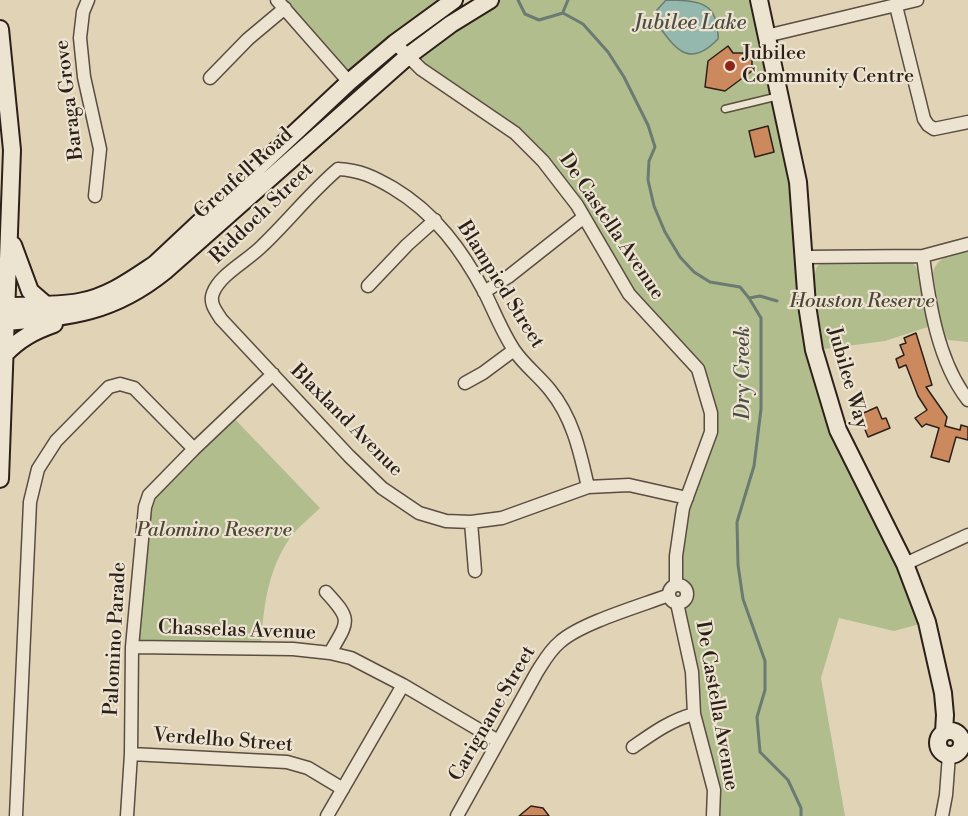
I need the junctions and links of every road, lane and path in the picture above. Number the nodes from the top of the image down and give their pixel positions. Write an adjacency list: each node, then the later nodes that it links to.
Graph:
1 (88, 0): 18 (street, Baraga Grove)
2 (454, 0): 10 (main road, Grenfell Road)
3 (490, 0): 11 (main road, Grenfell Road)
4 (759, 0): 9 (main road, Jubilee Way)
5 (917, 0): 7 (street)
6 (281, 4): 12 (street); 13 (street)
7 (896, 6): 9 (street); 16 (street)
8 (0, 29): 21 (main road)
9 (766, 36): 14 (main road, Jubilee Way)
10 (395, 43): 11 (street, De Castella Avenue); 13 (main road, Grenfell Road)
11 (408, 56): 19 (street, De Castella Avenue); 30 (main road, Grenfell Road)
12 (210, 78)
13 (349, 82): 27 (main road, Grenfell Road)
14 (780, 96): 15 (lane); 24 (main road, Jubilee Way)
15 (725, 109)
16 (968, 122)
17 (354, 170): 20 (street, Blampied Street); 28 (street, Riddoch Street)
18 (95, 196)
19 (584, 217): 26 (street); 40 (street, De Castella Avenue)
20 (435, 220): 25 (street); 26 (street, Blampied Street)
21 (10, 235): 27 (main road); 29 (main road)
22 (968, 244): 23 (street)
23 (923, 256): 24 (street); 35 (street)
24 (803, 257): 43 (main road, Jubilee Way)
25 (368, 286)
26 (484, 292): 31 (street, Blampied Street)
27 (45, 304): 29 (main road, Grenfell Road)
28 (212, 304): 33 (street, Blaxland Avenue)
29 (4, 314): 30 (main road, Grenfell Road); 32 (main road)
30 (81, 314): 32 (main road)
31 (514, 350): 34 (street); 39 (street, Blampied Street)
32 (4, 355): 36 (main road)
33 (273, 374): 37 (street, Palomino Parade); 41 (street, Blaxland Avenue)
34 (465, 382)
35 (968, 400)
36 (1, 446): 38 (main road)
37 (194, 449): 47 (street, Palomino Parade); 57 (street)
38 (0, 479)
39 (588, 487): 40 (street, Blaxland Avenue); 41 (street, Blaxland Avenue)
40 (687, 498): 46 (street, De Castella Avenue)
41 (471, 522): 44 (street)
42 (968, 535): 43 (street)
43 (905, 564): 52 (main road, Jubilee Way)
44 (475, 571)
45 (326, 592): 48 (street)
46 (674, 595): 50 (street, De Castella Avenue); 51 (street, Carignane Street)
47 (132, 647): 48 (street, Chasselas Avenue); 54 (street, Palomino Parade)
48 (330, 653): 49 (street, Chasselas Avenue)
49 (403, 685): 51 (street, Chasselas Avenue); 55 (street)
50 (694, 714): 53 (street); 61 (street, De Castella Avenue)
51 (498, 741): 60 (street, Carignane Street)
52 (957, 742): 56 (street)
53 (633, 747)
54 (131, 754): 55 (street, Verdelho Street); 58 (street, Palomino Parade)
55 (343, 789): 59 (street)
56 (944, 815)
57 (16, 816)
58 (127, 816)
59 (327, 816)
60 (457, 816)
61 (713, 816)

